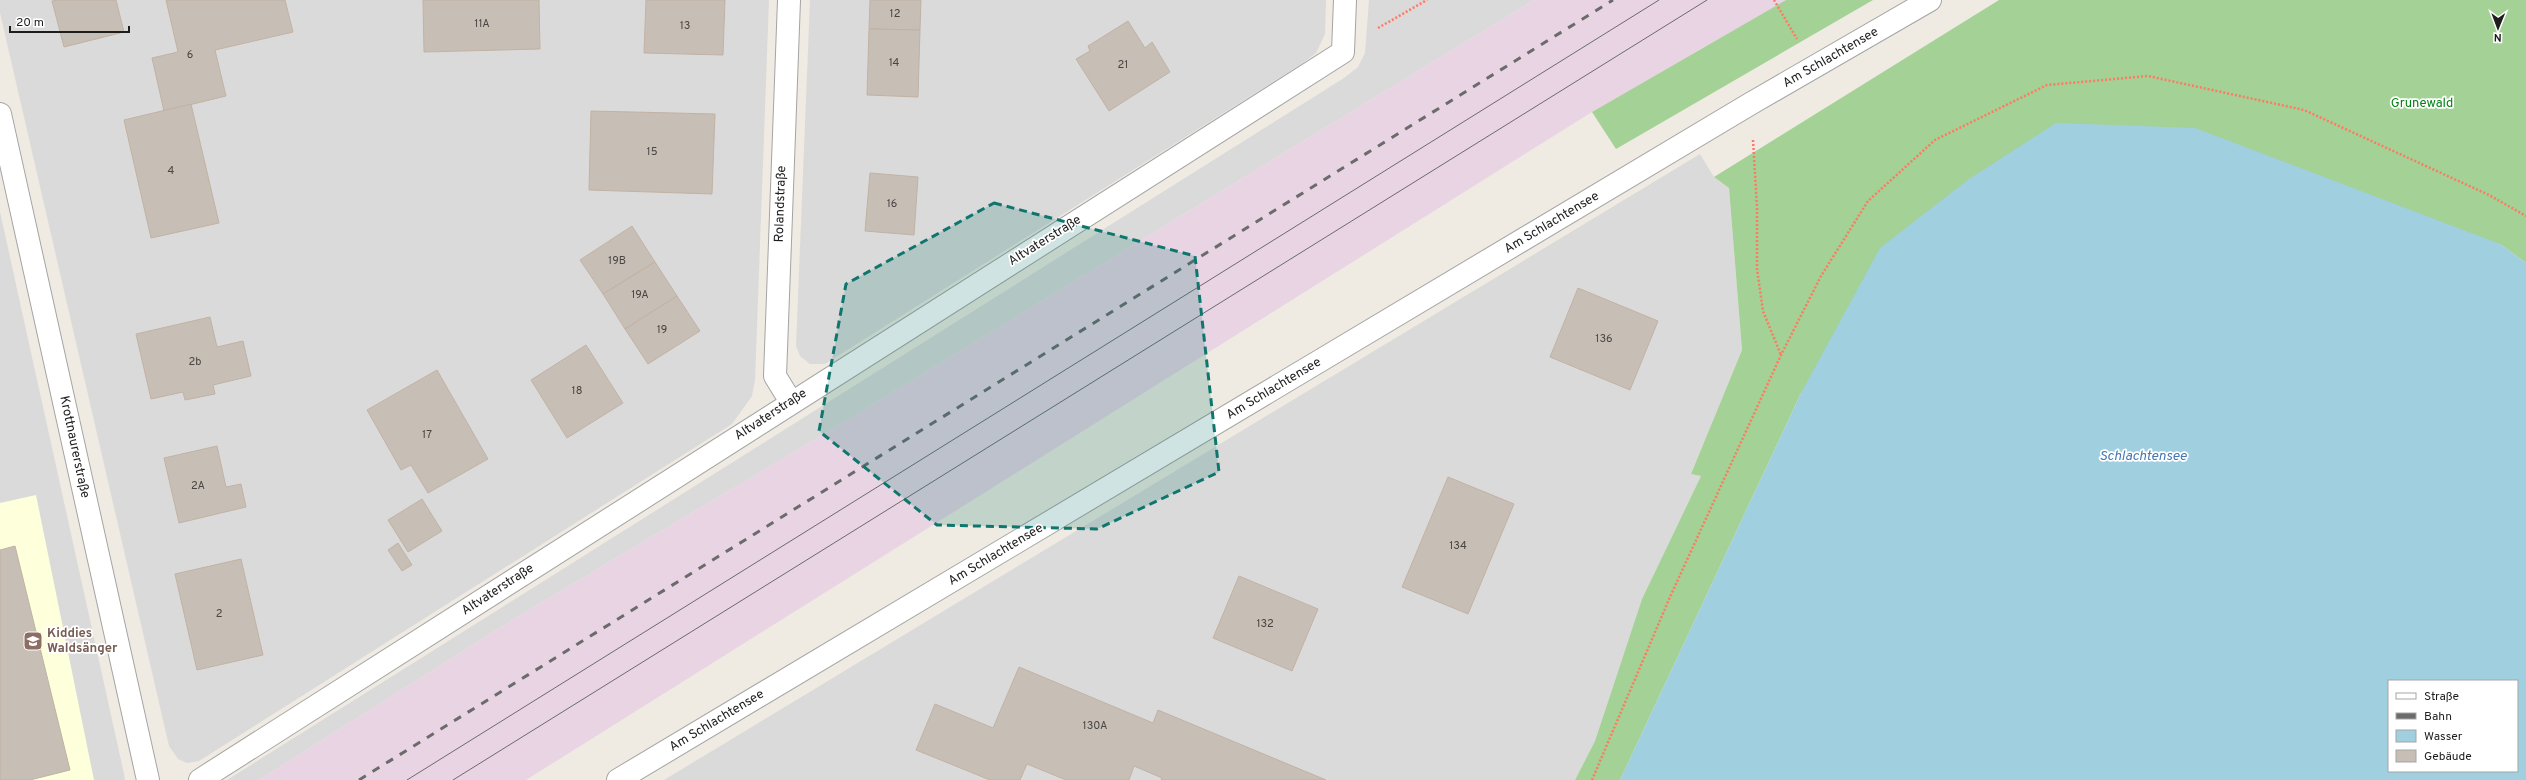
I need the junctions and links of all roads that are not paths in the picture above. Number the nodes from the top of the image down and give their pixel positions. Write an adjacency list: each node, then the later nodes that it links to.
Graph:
1 (789, 0): 6 (street, Rolandstraße)
2 (1345, 0): 6 (street, Altvaterstraße)
3 (1930, 0): 9 (street, Am Schlachtensee)
4 (0, 114): 5 (street, Krottnaurerstraße)
5 (3, 141): 7 (street, Krottnaurerstraße)
6 (791, 402): 8 (street, Altvaterstraße)
7 (148, 780)
8 (200, 780)
9 (618, 780)

